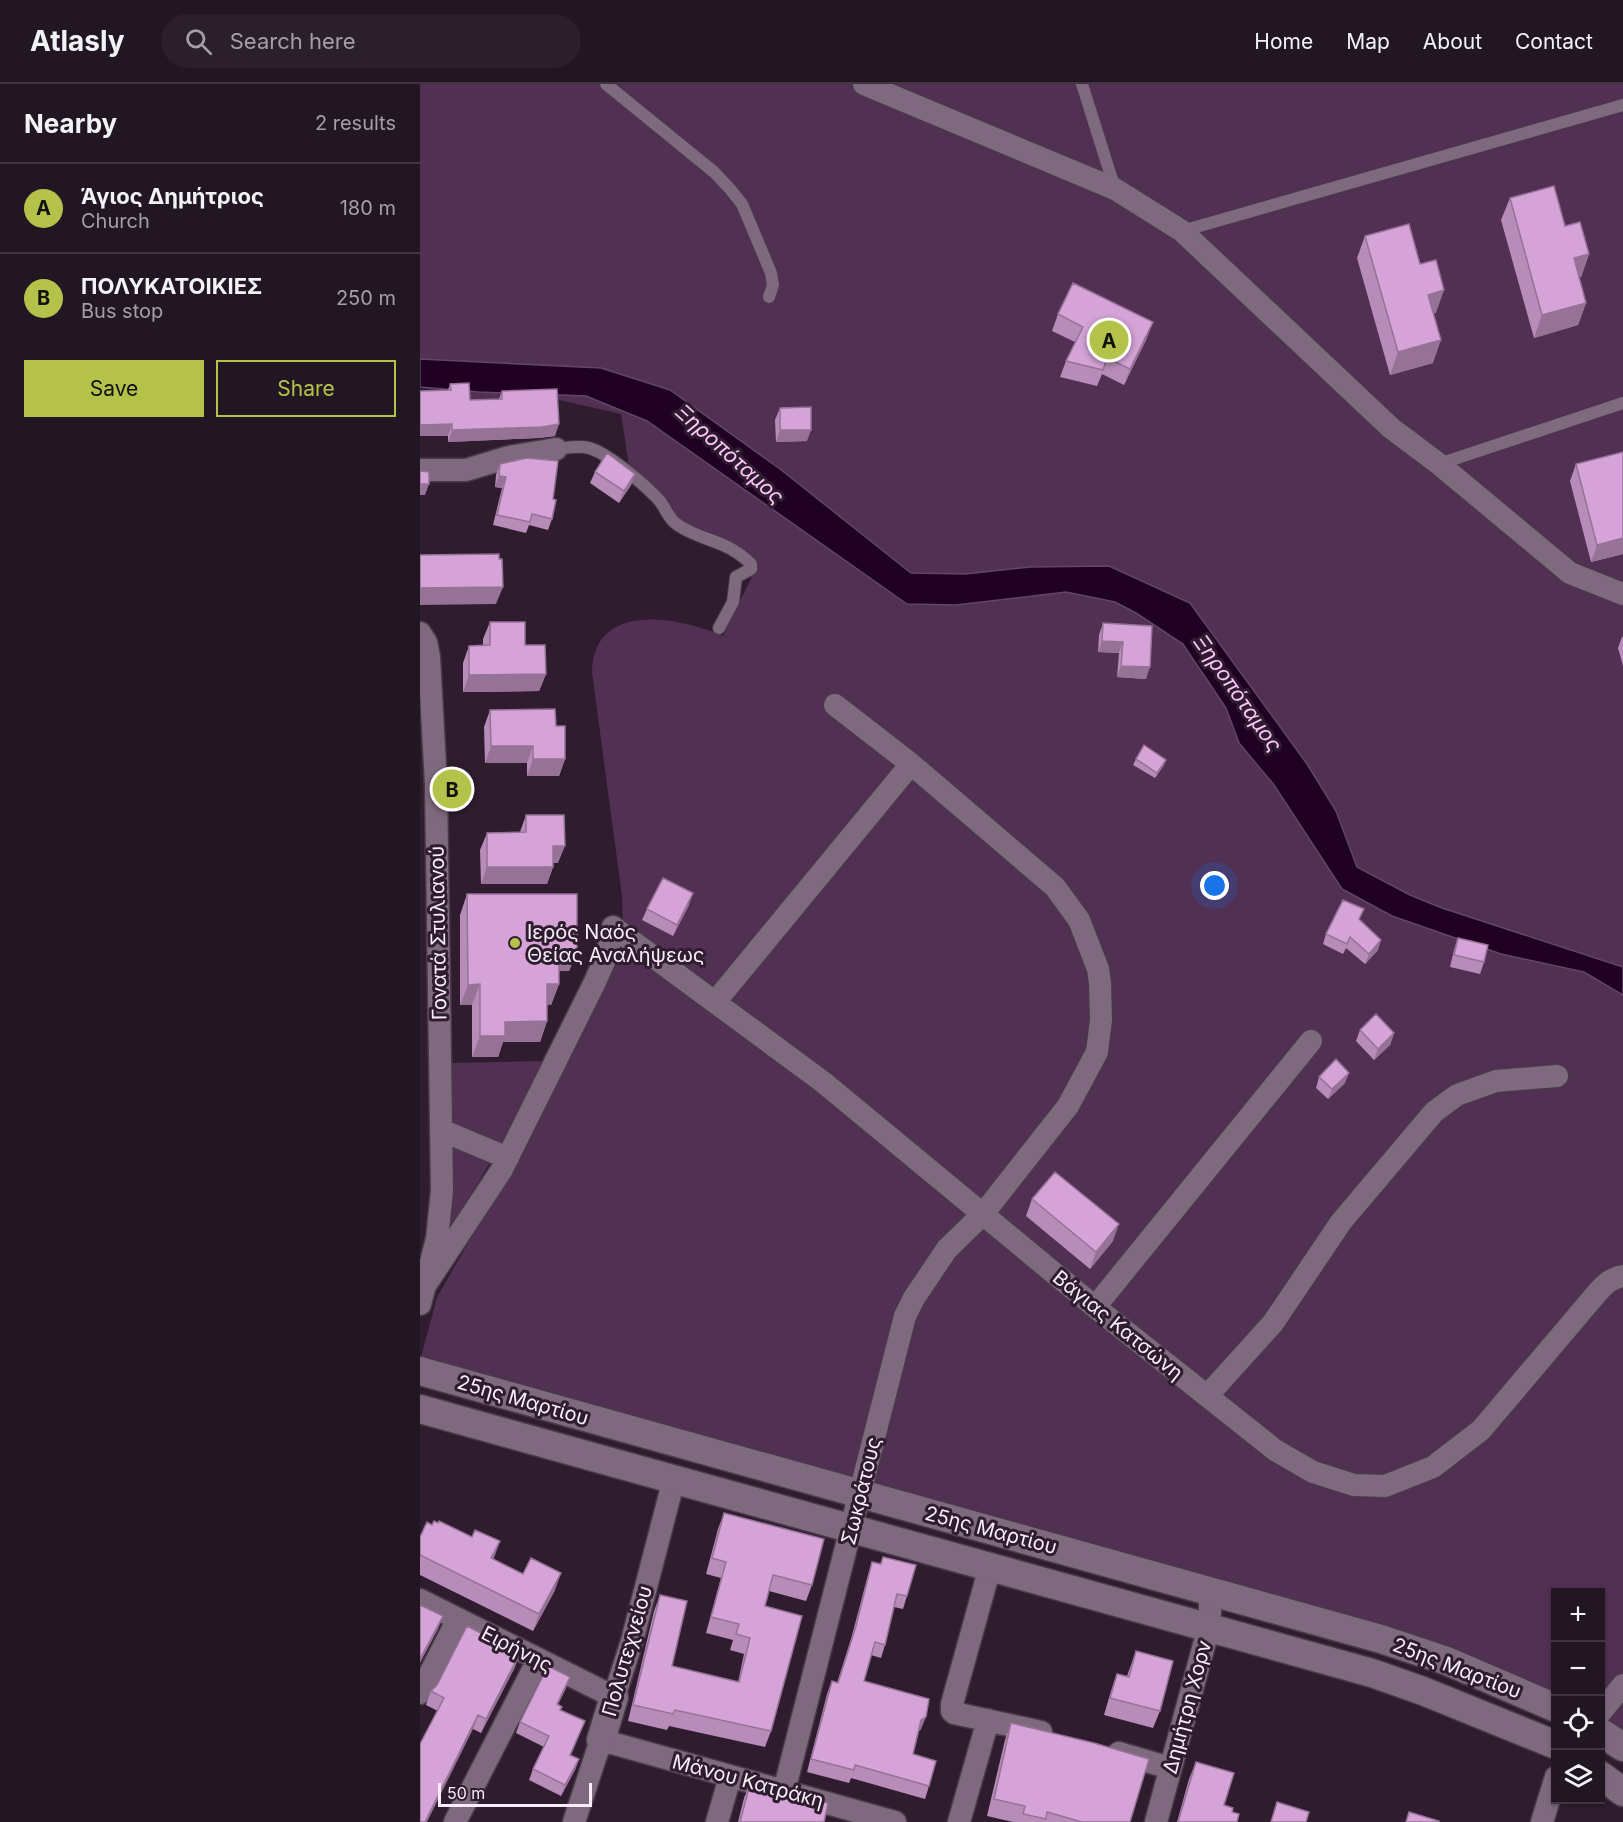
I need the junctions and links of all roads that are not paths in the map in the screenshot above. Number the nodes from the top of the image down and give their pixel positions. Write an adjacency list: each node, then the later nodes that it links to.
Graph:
1 (606, 84): 7 (lane)
2 (864, 84): 5 (street)
3 (1082, 84): 5 (lane)
4 (1623, 105): 6 (lane)
5 (1115, 189): 6 (street)
6 (1182, 231): 10 (street)
7 (769, 297)
8 (1623, 403): 10 (lane)
9 (556, 449): 11 (street); 13 (lane)
10 (1439, 464): 12 (street)
11 (420, 470)
12 (1623, 594)
13 (719, 628)
14 (422, 636): 17 (street, Γονατά Στυλιανού)
15 (835, 705): 16 (street, Σωκράτους)
16 (911, 764): 18 (street); 23 (street, Σωκράτους)
17 (430, 978): 21 (street, Γονατά Στυλιανού)
18 (716, 1002): 22 (street, Βάγιας Κατσώνη); 23 (street, Βάγιας Κατσώνη)
19 (1311, 1041): 26 (street)
20 (1557, 1076): 28 (street)
21 (441, 1130): 22 (street); 25 (street, Γονατά Στυλιανού)
22 (508, 1158): 25 (street)
23 (984, 1214): 26 (street, Βάγιας Κατσώνη); 31 (street, Σωκράτους)
24 (1623, 1276): 28 (street, Βάγιας Κατσώνη)
25 (423, 1294)
26 (1095, 1307): 28 (street, Βάγιας Κατσώνη)
27 (420, 1371): 31 (street, 25ης Μαρτίου)
28 (1207, 1396)
29 (420, 1409): 30 (street, 25ης Μαρτίου)
30 (674, 1479): 32 (street, 25ης Μαρτίου); 41 (street, Πολυτεχνείου)
31 (860, 1494): 32 (street, Σωκράτους); 34 (street, 25ης Μαρτίου)
32 (852, 1528): 33 (street, 25ης Μαρτίου); 54 (street, Σωκράτους)
33 (990, 1567): 37 (street, 25ης Μαρτίου); 44 (street)
34 (1210, 1591): 37 (street, Δημήτρη Χορν); 42 (street, 25ης Μαρτίου)
35 (420, 1600): 36 (street, Ειρήνης)
36 (458, 1619): 38 (street, Ειρήνης); 40 (street)
37 (1208, 1628): 48 (street, 25ης Μαρτίου); 51 (street, Δημήτρη Χορν)
38 (538, 1660): 41 (street, Ειρήνης); 58 (street)
39 (1623, 1685): 43 (street)
40 (420, 1693)
41 (614, 1697): 47 (street, Πολυτεχνείου)
42 (1551, 1706)
43 (1605, 1707)
44 (988, 1720): 46 (street); 62 (street)
45 (1605, 1735): 50 (street)
46 (1058, 1736)
47 (601, 1740): 52 (street, Μάνου Κατράκη); 59 (street, Πολυτεχνείου)
48 (1551, 1743)
49 (1094, 1746): 51 (street)
50 (1623, 1747)
51 (1170, 1768): 63 (street, Δημήτρη Χορν)
52 (730, 1777): 54 (street, Μάνου Κατράκη); 60 (street)
53 (1605, 1779): 55 (street)
54 (784, 1791): 57 (street, Μάνου Κατράκη)
55 (1623, 1792)
56 (1551, 1793): 64 (street)
57 (865, 1818): 61 (street, Μάνου Κατράκη)
58 (455, 1822)
59 (574, 1822)
60 (717, 1822)
61 (895, 1822)
62 (959, 1822)
63 (1156, 1822)
64 (1542, 1822)

